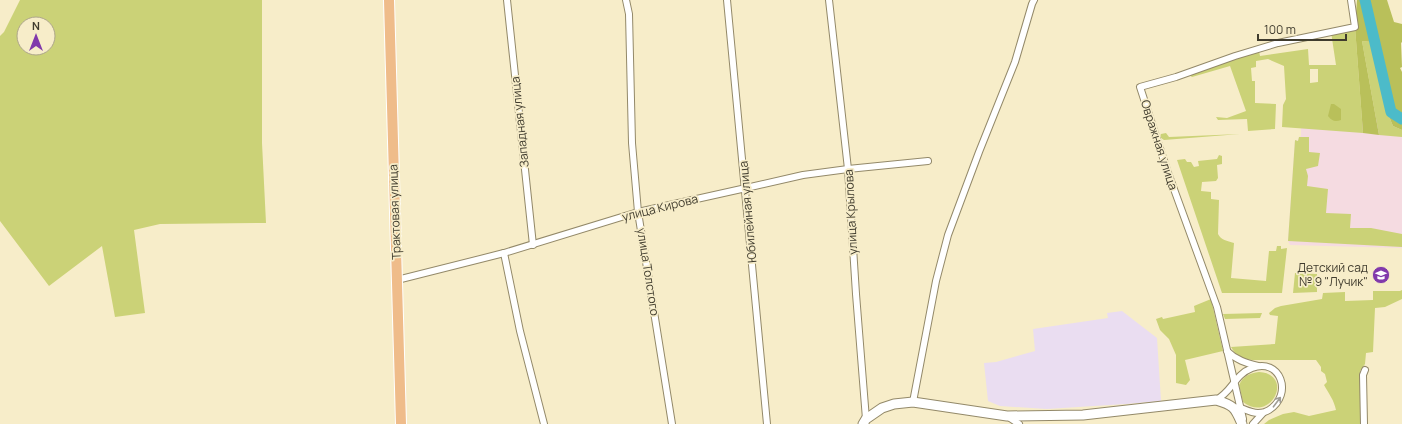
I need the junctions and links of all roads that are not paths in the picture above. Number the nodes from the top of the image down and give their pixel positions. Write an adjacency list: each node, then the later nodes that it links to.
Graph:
1 (389, 0): 14 (main road, Трактовая улица)
2 (507, 0): 12 (street, Западная улица)
3 (626, 0): 11 (street, улица Толстого)
4 (727, 0): 10 (street, Юбилейная улица)
5 (829, 0): 9 (street, улица Крылова)
6 (1034, 0): 20 (street)
7 (1351, 0): 15 (street, Овражная улица)
8 (928, 161): 9 (street, улица Кирова)
9 (848, 169): 10 (street, улица Кирова); 25 (street, улица Крылова)
10 (746, 188): 11 (street, улица Кирова); 29 (street, Юбилейная улица)
11 (638, 212): 12 (street, улица Кирова); 28 (street, улица Толстого)
12 (533, 244): 13 (street, улица Кирова)
13 (504, 253): 14 (street, улица Кирова); 27 (street)
14 (397, 280): 26 (main road, Трактовая улица)
15 (1226, 350): 16 (street); 18 (street)
16 (1259, 366): 18 (street); 23 (street, one-way to 16)
17 (1366, 370): 33 (street)
18 (1235, 382): 19 (street); 22 (street)
19 (1216, 400): 21 (street); 24 (street)
20 (913, 402): 24 (street); 25 (street)
21 (1230, 404): 22 (street); 31 (street)
22 (1240, 408): 23 (street); 31 (street)
23 (1263, 413): 32 (street)
24 (1007, 416): 30 (street)
25 (865, 422)
26 (401, 424)
27 (544, 424)
28 (672, 424)
29 (767, 424)
30 (1019, 424)
31 (1243, 424)
32 (1253, 424)
33 (1364, 424)

